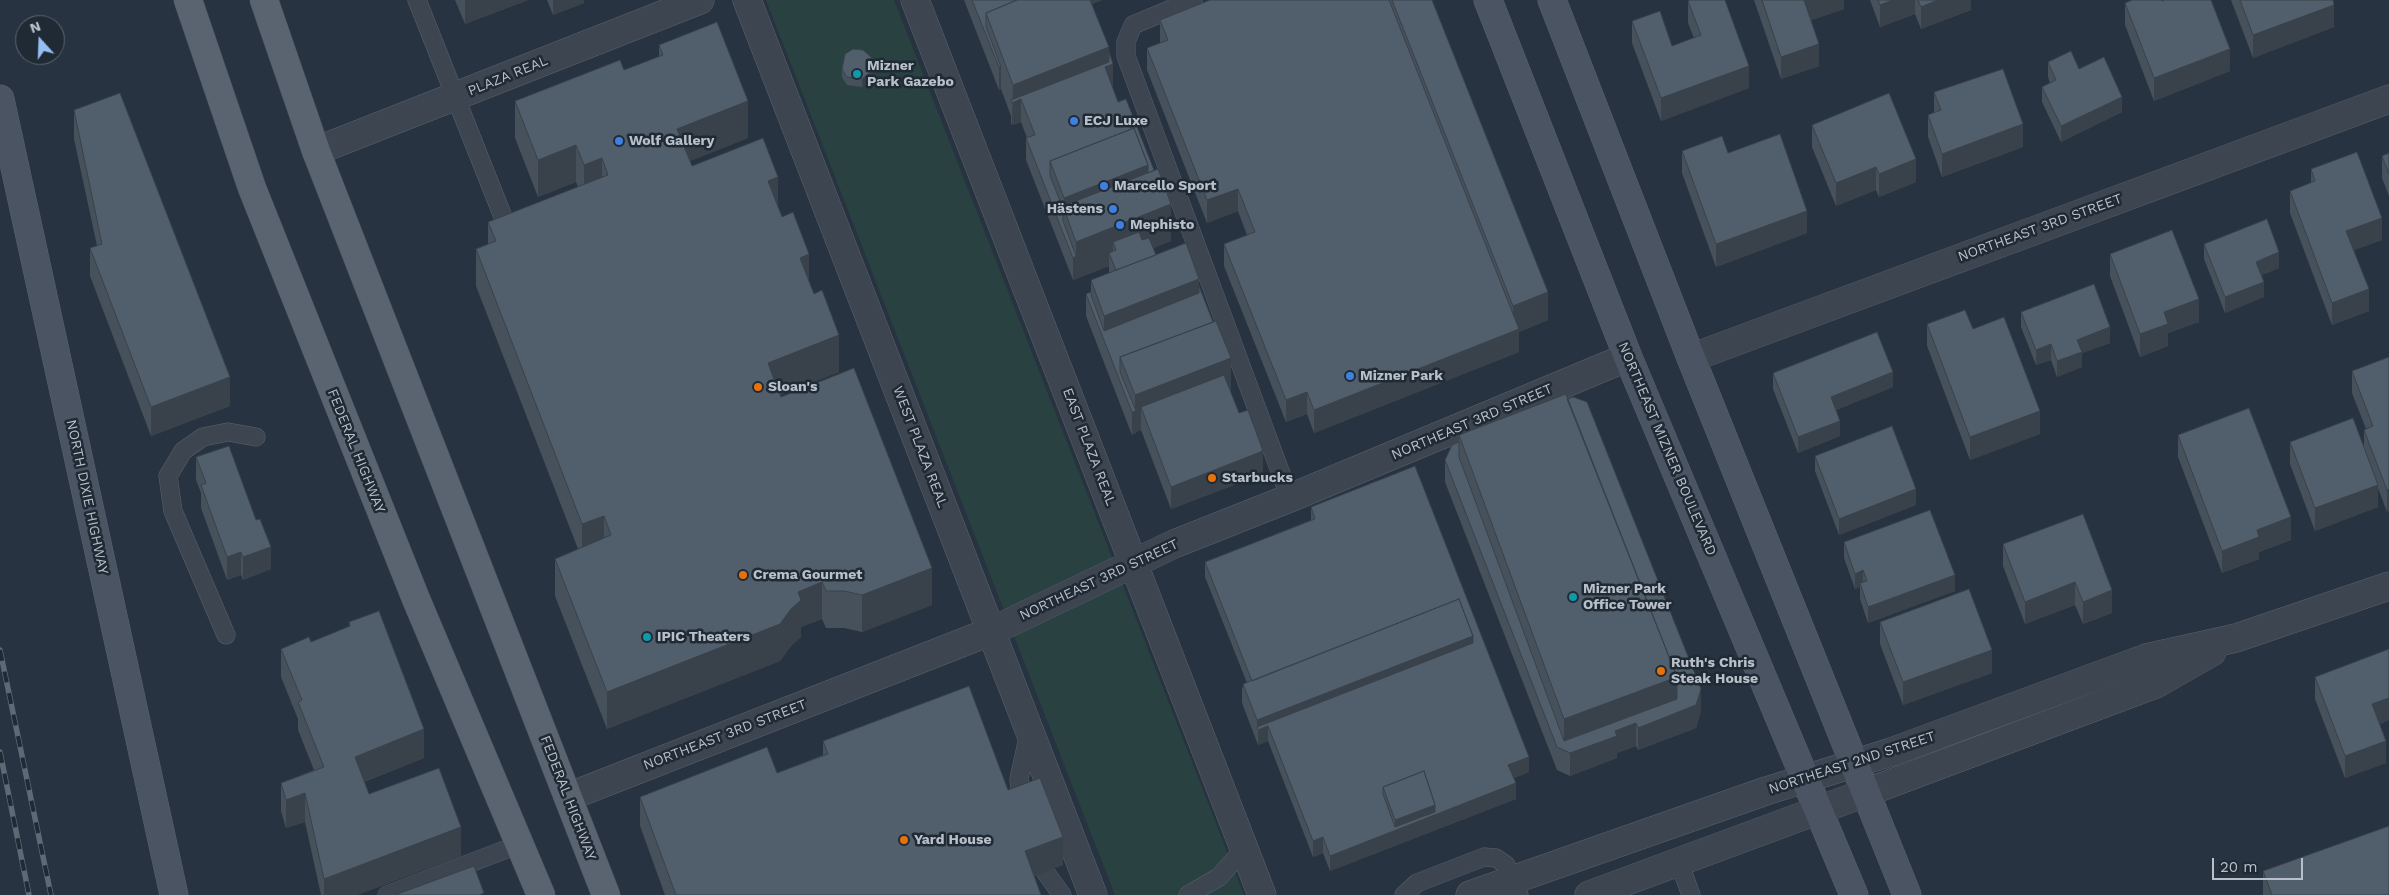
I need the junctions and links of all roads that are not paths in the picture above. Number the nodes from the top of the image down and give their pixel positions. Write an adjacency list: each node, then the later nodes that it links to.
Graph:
1 (188, 0): 33 (main road, FEDERAL HIGHWAY)
2 (264, 0): 13 (main road, FEDERAL HIGHWAY)
3 (417, 0): 10 (lane)
4 (700, 0): 10 (street, PLAZA REAL)
5 (747, 0): 21 (street, WEST PLAZA REAL)
6 (915, 0): 19 (street, EAST PLAZA REAL)
7 (1193, 0): 18 (lane)
8 (1488, 0): 15 (main road, NORTHEAST MIZNER BOULEVARD)
9 (1554, 1): 16 (main road)
10 (454, 97): 13 (street, PLAZA REAL); 14 (lane)
11 (0, 99): 38 (main road, NORTH DIXIE HIGHWAY)
12 (2389, 99): 16 (street, NORTHEAST 3RD STREET)
13 (316, 151): 30 (main road, FEDERAL HIGHWAY)
14 (515, 248)
15 (1628, 357): 18 (street, NORTHEAST 3RD STREET); 28 (main road, NORTHEAST MIZNER BOULEVARD)
16 (1691, 358): 27 (main road)
17 (256, 437): 22 (lane)
18 (1290, 498): 19 (street, NORTHEAST 3RD STREET)
19 (1134, 564): 21 (street, NORTHEAST 3RD STREET); 34 (street, EAST PLAZA REAL)
20 (2389, 586): 23 (street, NORTHEAST 2ND STREET)
21 (992, 631): 26 (street, WEST PLAZA REAL); 30 (street, NORTHEAST 3RD STREET)
22 (226, 635)
23 (2236, 638): 24 (street, NORTHEAST 2ND STREET); 25 (street, NORTHEAST 2ND STREET)
24 (2072, 685): 25 (street); 27 (street, NORTHEAST 2ND STREET)
25 (2082, 712): 29 (street, NORTHEAST 2ND STREET)
26 (1030, 730): 32 (lane); 43 (street, WEST PLAZA REAL)
27 (1853, 764): 28 (street, NORTHEAST 2ND STREET); 29 (main road)
28 (1806, 778): 31 (main road, NORTHEAST MIZNER BOULEVARD); 37 (street, NORTHEAST 2ND STREET)
29 (1865, 793): 31 (street, NORTHEAST 2ND STREET); 51 (main road)
30 (568, 796): 41 (main road, FEDERAL HIGHWAY)
31 (1818, 809): 35 (street, NORTHEAST 2ND STREET); 50 (main road, NORTHEAST MIZNER BOULEVARD)
32 (1023, 813)
33 (520, 844): 39 (lane); 40 (main road, FEDERAL HIGHWAY)
34 (1244, 849): 44 (lane); 45 (street, EAST PLAZA REAL)
35 (1679, 862): 48 (street, NORTHEAST 2ND STREET); 49 (lane)
36 (1046, 873): 42 (lane)
37 (1516, 887): 46 (lane); 47 (street, NORTHEAST 2ND STREET)
38 (174, 895)
39 (387, 895)
40 (541, 895)
41 (606, 895)
42 (1062, 895)
43 (1093, 895)
44 (1188, 895)
45 (1262, 895)
46 (1404, 895)
47 (1470, 895)
48 (1589, 895)
49 (1691, 895)
50 (1854, 895)
51 (1908, 895)

